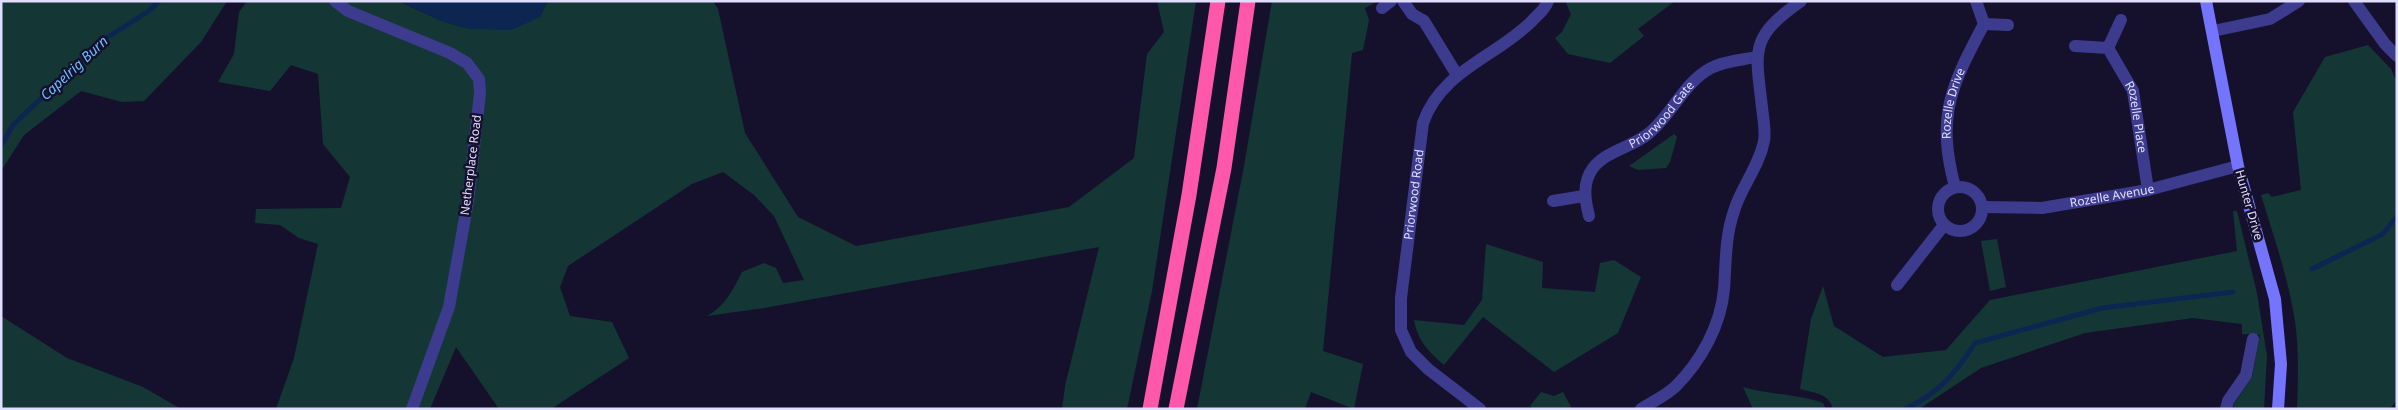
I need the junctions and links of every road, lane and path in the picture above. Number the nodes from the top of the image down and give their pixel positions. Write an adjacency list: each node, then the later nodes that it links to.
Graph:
1 (335, 1): 30 (street, Netherplace Road)
2 (1218, 1): 31 (highway)
3 (1248, 1): 32 (highway)
4 (1403, 1): 19 (street)
5 (1548, 1): 19 (street, Priorwood Road)
6 (1801, 1): 18 (street)
7 (1976, 1): 12 (street)
8 (2206, 1): 14 (street, Hunter Drive)
9 (2299, 1): 14 (street)
10 (2354, 1): 17 (street)
11 (2121, 20): 16 (street)
12 (1984, 24): 13 (street); 21 (street, Rozelle Drive)
13 (2008, 25)
14 (2213, 31): 20 (street, Hunter Drive)
15 (2074, 46): 16 (street)
16 (2108, 48): 22 (street, Rozelle Place)
17 (2397, 56)
18 (1756, 57): 23 (street, Priorwood Gate); 34 (street)
19 (1457, 75): 33 (street, Priorwood Road)
20 (2238, 166): 22 (street, Rozelle Avenue); 36 (street, Hunter Drive)
21 (1955, 187): 25 (street); 27 (street)
22 (2148, 190): 25 (street, Rozelle Avenue)
23 (1584, 196): 24 (street); 26 (street)
24 (1553, 201)
25 (1982, 207): 27 (street)
26 (1589, 216)
27 (1944, 225): 28 (street)
28 (1897, 285)
29 (2253, 339): 35 (street)
30 (412, 409)
31 (1150, 409)
32 (1176, 409)
33 (1480, 409)
34 (1641, 409)
35 (2226, 409)
36 (2278, 409)

